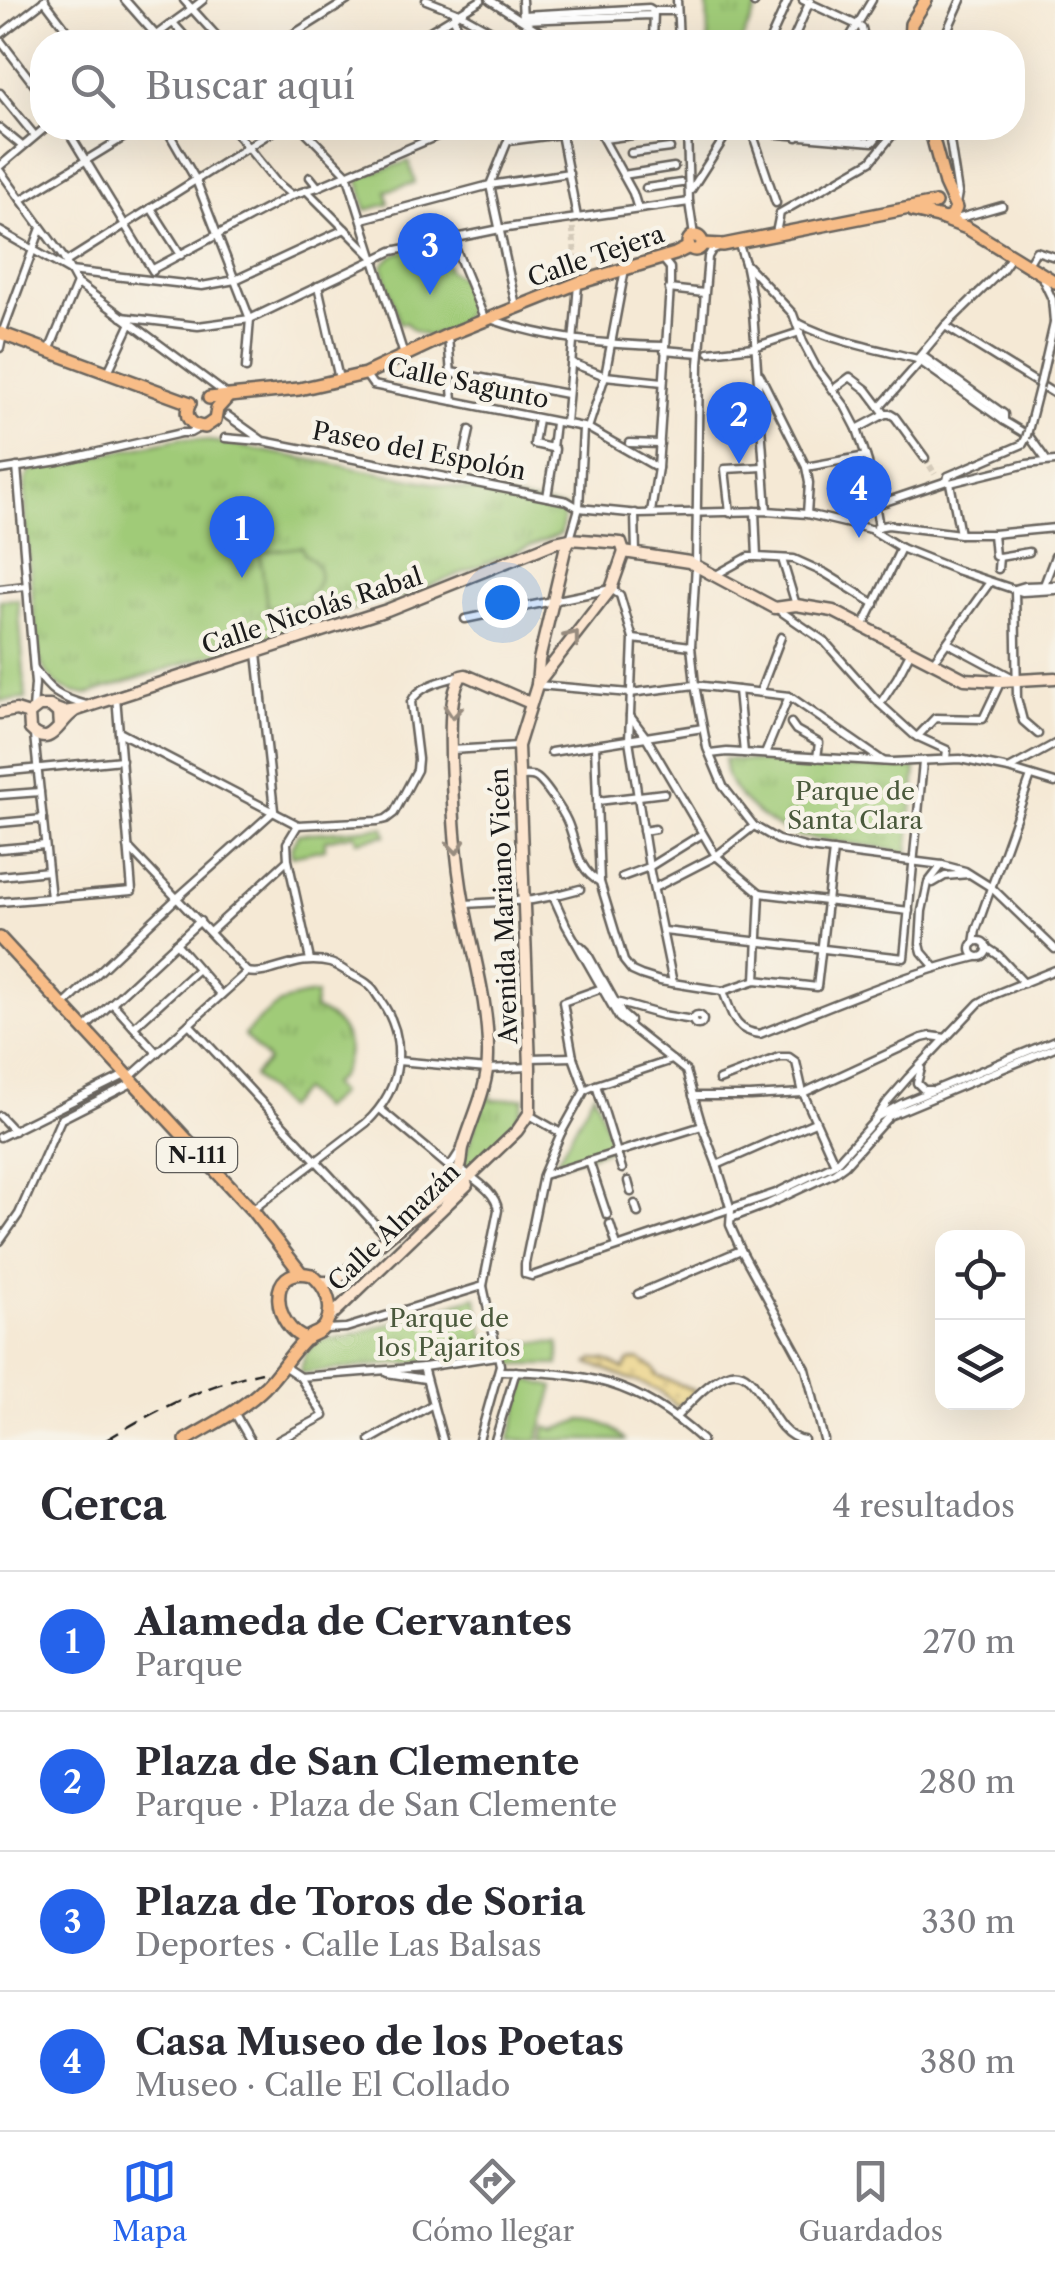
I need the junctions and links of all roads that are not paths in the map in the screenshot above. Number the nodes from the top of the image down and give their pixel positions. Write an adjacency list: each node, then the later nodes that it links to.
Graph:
1 (45, 0): 23 (street); 41 (street)
2 (125, 0): 24 (street)
3 (184, 0): 16 (street)
4 (203, 0): 16 (street)
5 (348, 0): 28 (street)
6 (426, 0): 19 (street)
7 (482, 0): 19 (street)
8 (490, 0): 20 (street)
9 (522, 0): 20 (street)
10 (677, 0): 17 (street)
11 (788, 0): 35 (street)
12 (872, 0): 22 (street)
13 (926, 0): 39 (main road)
14 (961, 0): 40 (street)
15 (808, 1): 22 (street); 36 (street)
16 (192, 10): 21 (street); 27 (street)
17 (677, 10): 18 (street); 34 (street)
18 (654, 11): 20 (street); 33 (street)
19 (456, 15): 29 (street); 30 (street); 31 (street)
20 (523, 17): 32 (street)
21 (174, 23): 25 (street); 26 (street)
22 (856, 25): 37 (street); 38 (street)
23 (67, 30)
24 (151, 30)
25 (164, 30)
26 (180, 30)
27 (211, 30)
28 (301, 30)
29 (432, 30)
30 (461, 30)
31 (486, 30)
32 (540, 30)
33 (653, 30)
34 (678, 30)
35 (774, 30)
36 (797, 30)
37 (853, 30)
38 (862, 30)
39 (911, 30)
40 (947, 30)
41 (0, 38): 42 (street)
42 (30, 79)
43 (0, 93): 45 (street)
44 (0, 128): 66 (street)
45 (30, 130)
46 (30, 140): 66 (street)
47 (74, 140): 70 (street)
48 (119, 140): 70 (street)
49 (173, 140): 77 (street)
50 (243, 140): 67 (street)
51 (254, 140): 67 (street)
52 (314, 140): 74 (street)
53 (426, 140): 74 (street)
54 (520, 140): 65 (street)
55 (562, 140): 73 (street)
56 (605, 140): 75 (street)
57 (688, 140): 83 (street)
58 (723, 140): 83 (street)
59 (757, 140): 87 (street)
60 (843, 140): 61 (street)
61 (875, 140)
62 (888, 140): 100 (street)
63 (933, 140): 91 (main road)
64 (950, 140): 91 (street)
65 (507, 142): 79 (street)
66 (22, 146): 72 (street)
67 (248, 146): 77 (street); 84 (street)
68 (670, 148): 69 (street)
69 (632, 154)
70 (86, 159): 85 (street); 94 (street)
71 (674, 167): 75 (street)
72 (0, 169): 85 (street)
73 (569, 173): 79 (street); 92 (street)
74 (347, 174): 80 (street); 93 (street)
75 (623, 175): 90 (street)
76 (310, 177): 80 (street)
77 (196, 180): 89 (street); 101 (street)
78 (680, 183): 81 (street)
79 (490, 185): 93 (street); 96 (street)
80 (318, 187): 82 (street)
81 (646, 188)
82 (306, 190): 84 (street); 97 (street)
83 (690, 191): 86 (street)
84 (292, 194): 101 (street)
85 (21, 200): 95 (street)
86 (690, 202): 90 (street); 104 (street)
87 (776, 203)
88 (1002, 206): 91 (street)
89 (151, 208): 94 (street); 108 (street)
90 (638, 209): 92 (street)
91 (950, 211): 100 (main road); 109 (main road)
92 (577, 218): 96 (street)
93 (362, 219): 99 (street)
94 (125, 225): 113 (street); 116 (street)
95 (41, 228): 107 (street); 113 (street)
96 (500, 229): 103 (street); 129 (street)
97 (345, 230): 102 (street); 119 (street)
98 (0, 232): 107 (street)
99 (366, 233): 102 (street); 111 (street)
100 (776, 234): 105 (main road)
101 (219, 235): 108 (street); 119 (street)
102 (355, 239): 111 (street)
103 (452, 240): 111 (street); 132 (street)
104 (695, 242): 106 (main road); 112 (main road, Calle Tejera)
105 (738, 242): 106 (main road); 114 (street)
106 (724, 245): 126 (street)
107 (32, 250): 118 (street); 139 (street)
108 (181, 254): 116 (street)
109 (1012, 255): 115 (main road); 136 (street)
110 (1055, 257): 115 (street)
111 (374, 258): 124 (street); 149 (street)
112 (662, 258): 117 (main road, Calle Tejera); 125 (street)
113 (66, 262): 118 (street)
114 (745, 263): 127 (street); 128 (street)
115 (1029, 267): 123 (main road)
116 (153, 269): 120 (street)
117 (625, 269): 122 (main road, Calle Tejera); 142 (street)
118 (70, 271): 120 (street); 121 (street)
119 (236, 280): 120 (street); 131 (street)
120 (152, 281)
121 (76, 283): 130 (street); 146 (street)
122 (578, 283): 129 (main road, Calle Tejera); 141 (street)
123 (1051, 283): 133 (street)
124 (318, 286): 131 (street); 158 (street)
125 (669, 291): 126 (street); 144 (street)
126 (704, 293): 148 (street)
127 (775, 294): 128 (street); 134 (street)
128 (752, 297): 145 (street)
129 (514, 309): 132 (main road, Calle Tejera); 137 (street)
130 (122, 318): 131 (street); 135 (street)
131 (250, 319): 152 (street)
132 (487, 320): 137 (street); 140 (main road, Calle Tejera)
133 (1054, 321): 175 (street)
134 (797, 322): 138 (street); 150 (street)
135 (130, 324): 155 (street); 163 (street)
136 (945, 326): 150 (street); 162 (street)
137 (515, 328): 141 (street)
138 (800, 332): 145 (street); 160 (street)
139 (1, 333): 143 (street); 146 (main road)
140 (448, 335): 149 (main road, Calle Tejera); 154 (street)
141 (574, 340): 142 (street); 151 (street)
142 (611, 345): 144 (street); 157 (street)
143 (0, 348)
144 (665, 348): 148 (street); 159 (street)
145 (754, 348): 147 (street); 153 (street)
146 (49, 352): 155 (main road)
147 (709, 352)
148 (699, 353): 196 (street)
149 (405, 356): 156 (main road, Calle Tejera)
150 (918, 360): 167 (street); 175 (street)
151 (572, 363): 157 (street); 161 (street)
152 (246, 368)
153 (758, 370): 186 (street); 187 (street)
154 (451, 372): 161 (street); 164 (street)
155 (107, 374): 165 (main road)
156 (365, 374): 158 (main road, Calle Tejera); 164 (street, Calle Sagunto)
157 (606, 376): 159 (street); 172 (street)
158 (339, 380): 163 (main road, Calle Tejera)
159 (662, 382): 179 (street)
160 (834, 389): 167 (street); 173 (street)
161 (568, 394): 170 (street)
162 (1055, 394)
163 (229, 397): 166 (main road)
164 (453, 401): 168 (street, Calle Sagunto)
165 (190, 402): 166 (main road); 171 (main road)
166 (218, 408): 171 (main road); 177 (street, Paseo del Espolón)
167 (882, 411): 173 (street); 182 (street)
168 (538, 419): 169 (street, Calle Sagunto); 180 (street)
169 (556, 422): 170 (street, Calle Sagunto); 180 (street)
170 (566, 423): 172 (street, Calle Sagunto)
171 (196, 425): 185 (street)
172 (586, 428): 184 (street, Calle Sagunto); 194 (street)
173 (857, 429): 181 (street)
174 (470, 430): 190 (street)
175 (1029, 436): 183 (street); 191 (street)
176 (225, 438): 177 (street, Paseo del Espolón)
177 (263, 441): 190 (street, Paseo del Espolón)
178 (629, 444): 179 (street)
179 (660, 444): 184 (street)
180 (552, 448): 192 (street)
181 (866, 456): 187 (street); 193 (street)
182 (925, 458)
183 (1051, 461): 191 (street)
184 (658, 466): 198 (street)
185 (17, 467): 188 (street); 218 (street)
186 (763, 467): 195 (street); 200 (street)
187 (806, 468): 201 (street)
188 (0, 470)
189 (935, 474): 191 (street)
190 (459, 480): 192 (street, Paseo del Espolón)
191 (948, 482): 193 (street); 204 (street)
192 (547, 497): 194 (street, Paseo del Espolón)
193 (876, 502): 202 (street)
194 (579, 505): 199 (street); 206 (street)
195 (767, 510): 197 (street); 201 (street)
196 (695, 511): 198 (street); 200 (street); 214 (street)
197 (755, 511): 200 (street); 211 (street)
198 (651, 512): 199 (street)
199 (637, 513): 209 (street)
200 (730, 513)
201 (807, 514): 202 (street)
202 (874, 528): 204 (street); 207 (street)
203 (1055, 528): 205 (street)
204 (960, 534): 205 (street)
205 (993, 534): 212 (street)
206 (564, 544): 209 (street); 223 (street); 233 (street, Calle Nicolás Rabal)
207 (901, 548): 216 (street); 224 (street)
208 (1029, 552): 212 (street)
209 (630, 553): 214 (street); 221 (street)
210 (1055, 556): 217 (street)
211 (753, 557): 213 (street); 215 (street)
212 (999, 557): 216 (street)
213 (782, 558): 224 (street); 225 (street)
214 (692, 564): 215 (street); 232 (street)
215 (714, 576): 226 (street)
216 (995, 578): 222 (street); 231 (street)
217 (1044, 584): 219 (street); 222 (street)
218 (26, 586): 220 (street); 236 (street)
219 (1055, 588): 222 (street)
220 (0, 589)
221 (611, 590): 223 (street); 230 (street); 242 (street, one-way to 221)
222 (1018, 591): 239 (street)
223 (553, 601): 227 (street); 242 (street)
224 (875, 604): 228 (street)
225 (796, 605): 226 (street); 228 (street)
226 (775, 608): 250 (street)
227 (465, 619)
228 (864, 625): 234 (street)
229 (782, 637): 245 (street)
230 (633, 639): 232 (street); 246 (street)
231 (948, 643): 235 (street); 239 (street)
232 (691, 646): 243 (street)
233 (257, 650): 247 (street, Calle Nicolás Rabal); 294 (street)
234 (911, 651): 235 (street); 250 (street)
235 (932, 662): 240 (street)
236 (33, 667): 241 (street); 252 (street)
237 (461, 676): 249 (street); 271 (street, one-way to 271); 297 (street)
238 (1055, 678): 239 (street)
239 (1016, 680): 240 (street); 262 (street)
240 (1001, 681): 264 (street)
241 (35, 684): 251 (street); 254 (street)
242 (537, 685): 246 (street); 249 (street, Avenida Mariano Vicén)
243 (695, 685): 244 (street); 246 (street); 258 (street)
244 (738, 690): 245 (street); 274 (street)
245 (760, 692): 248 (street)
246 (630, 693): 255 (street)
247 (116, 696): 252 (street, Calle Nicolás Rabal); 256 (street)
248 (788, 696): 270 (street); 276 (street)
249 (530, 703): 269 (street, Avenida Mariano Vicén)
250 (880, 704): 264 (street)
251 (50, 706): 252 (street, Calle Nicolás Rabal); 254 (street); 259 (street)
252 (89, 706): 256 (street); 259 (street, Calle Nicolás Rabal)
253 (0, 712): 254 (street)
254 (31, 712): 261 (street)
255 (630, 716): 263 (street); 265 (street)
256 (118, 719): 260 (street)
257 (791, 724): 278 (street)
258 (703, 728): 263 (street); 275 (street)
259 (55, 731): 261 (street); 272 (street)
260 (120, 732): 266 (street); 277 (street)
261 (34, 734): 272 (street)
262 (1038, 734)
263 (646, 737): 265 (street); 301 (street)
264 (917, 737): 279 (street)
265 (629, 740): 268 (street); 292 (street)
266 (138, 742): 277 (street); 294 (street)
267 (1055, 744): 284 (street)
268 (595, 745): 273 (street); 293 (street)
269 (518, 746): 271 (street); 286 (street, Avenida Mariano Vicén)
270 (858, 746): 280 (street); 281 (street)
271 (451, 750): 327 (street, one-way to 327)
272 (36, 752): 283 (street)
273 (551, 752)
274 (744, 753): 275 (street); 276 (street)
275 (710, 754): 298 (street)
276 (765, 754): 278 (street)
277 (121, 757): 283 (street); 303 (street)
278 (817, 758): 280 (street)
279 (946, 758): 282 (street); 284 (street)
280 (853, 759): 281 (street)
281 (884, 761): 282 (street)
282 (922, 762): 308 (street)
283 (37, 768): 285 (street); 289 (street)
284 (1008, 768): 287 (street)
285 (0, 772)
286 (520, 776): 315 (street); 324 (street, Avenida Mariano Vicén)
287 (1031, 776): 288 (street); 318 (street)
288 (1055, 783)
289 (40, 792): 291 (street); 295 (street)
290 (664, 793): 292 (street)
291 (0, 796)
292 (638, 796): 293 (street); 300 (street)
293 (598, 802): 315 (street)
294 (274, 811): 297 (street); 323 (street)
295 (43, 819): 296 (street); 302 (street)
296 (0, 822)
297 (298, 824): 307 (street)
298 (754, 826): 305 (street); 306 (street)
299 (655, 829): 300 (street)
300 (643, 831): 310 (street)
301 (702, 834): 306 (street); 310 (street)
302 (45, 845): 304 (street); 311 (street)
303 (128, 847): 322 (street); 323 (street)
304 (0, 848)
305 (833, 851): 308 (street); 326 (street)
306 (716, 856): 317 (street); 320 (street)
307 (288, 860): 331 (street); 338 (street)
308 (915, 862): 309 (street); 328 (street)
309 (942, 865): 312 (street); 319 (street)
310 (649, 867): 314 (street); 317 (street)
311 (48, 871): 313 (street); 322 (street)
312 (970, 874): 318 (street); 319 (street)
313 (0, 876)
314 (622, 878)
315 (600, 882): 346 (street)
316 (580, 888): 321 (street)
317 (654, 888): 330 (street)
318 (992, 888): 336 (street); 337 (street)
319 (925, 890): 339 (street)
320 (760, 893): 326 (street); 333 (street)
321 (553, 896): 324 (street); 345 (street)
322 (51, 898): 325 (street)
323 (177, 898): 329 (street); 351 (street)
324 (523, 900): 327 (street); 365 (street, Avenida Mariano Vicén)
325 (0, 902)
326 (827, 902): 328 (street); 335 (street)
327 (464, 904): 366 (street)
328 (909, 910): 335 (street)
329 (200, 921): 331 (street); 334 (street)
330 (664, 931): 333 (street); 346 (street)
331 (210, 932): 342 (street)
332 (0, 942): 351 (main road); 367 (main road, N-111)
333 (758, 942): 335 (street); 343 (street)
334 (176, 944): 340 (street); 349 (street)
335 (821, 949): 343 (street)
336 (979, 949): 339 (street); 344 (street)
337 (1055, 949)
338 (310, 960): 342 (street); 364 (street)
339 (934, 966): 347 (street)
340 (198, 969): 348 (street); 355 (street)
341 (1055, 970): 344 (street)
342 (247, 972): 348 (street)
343 (756, 980): 347 (street)
344 (1024, 983): 356 (street)
345 (603, 984): 350 (street); 357 (street); 361 (street)
346 (673, 984): 347 (street)
347 (723, 991)
348 (221, 995): 353 (street)
349 (112, 1002): 354 (street); 355 (street)
350 (616, 1002): 352 (street); 357 (street)
351 (64, 1005): 354 (main road)
352 (693, 1020)
353 (188, 1024): 360 (street); 385 (street)
354 (85, 1028): 367 (main road)
355 (134, 1028): 360 (street)
356 (947, 1038): 362 (street); 372 (street)
357 (647, 1040): 363 (street)
358 (1055, 1040): 370 (street)
359 (1055, 1048): 399 (street)
360 (157, 1053): 367 (street)
361 (573, 1058): 365 (street); 371 (street)
362 (927, 1059): 370 (street); 377 (street)
363 (672, 1060): 369 (street); 373 (street)
364 (398, 1061): 366 (street); 374 (street)
365 (530, 1063): 366 (street); 376 (street, Avenida Mariano Vicén); 386 (street, Avenida Mariano Vicén)
366 (487, 1070): 390 (street)
367 (128, 1079): 380 (street); 397 (main road); 403 (street); 404 (main road, N-111)
368 (720, 1080): 372 (street)
369 (596, 1085): 371 (street); 383 (street)
370 (938, 1089): 377 (street)
371 (585, 1090): 382 (street)
372 (803, 1093): 373 (street); 378 (street)
373 (694, 1096): 379 (street)
374 (380, 1109): 385 (street); 390 (street)
375 (0, 1116): 380 (street)
376 (532, 1117): 382 (street); 386 (street)
377 (874, 1120): 387 (street)
378 (816, 1122): 387 (street); 388 (street)
379 (702, 1126): 383 (street); 388 (street)
380 (14, 1130): 381 (street)
381 (0, 1137)
382 (560, 1137): 391 (street)
383 (617, 1153): 384 (street); 389 (street)
384 (590, 1160): 391 (street); 405 (street)
385 (315, 1161): 397 (street); 401 (street)
386 (486, 1164): 392 (street, Calle Almazán)
387 (835, 1164): 399 (street)
388 (718, 1166): 399 (street)
389 (622, 1169)
390 (453, 1170): 392 (street); 394 (street)
391 (543, 1175): 405 (street)
392 (472, 1177): 394 (street, Calle Almazán); 409 (street); 411 (street, Calle Almazán)
393 (628, 1181): 395 (street)
394 (453, 1188): 401 (street, Calle Almazán)
395 (631, 1192)
396 (635, 1204): 398 (street)
397 (252, 1210): 404 (main road)
398 (638, 1213)
399 (731, 1214): 402 (street); 406 (street)
400 (641, 1224): 402 (street)
401 (387, 1237): 408 (street, Calle Almazán)
402 (646, 1237): 405 (street)
403 (0, 1241)
404 (272, 1241): 407 (main road)
405 (617, 1246)
406 (741, 1250): 410 (street); 434 (street)
407 (296, 1275): 408 (main road); 412 (main road)
408 (320, 1282): 411 (main road)
409 (482, 1286): 411 (street); 414 (street)
410 (638, 1294)
411 (328, 1326): 413 (main road)
412 (293, 1332): 413 (main road); 415 (main road)
413 (307, 1338): 415 (main road)
414 (496, 1356): 416 (street); 418 (street)
415 (283, 1366): 420 (street); 423 (main road)
416 (422, 1367): 417 (street); 421 (street)
417 (373, 1371): 420 (street); 421 (street)
418 (499, 1371): 419 (street); 430 (street)
419 (516, 1371): 424 (street); 431 (street)
420 (300, 1376): 427 (street)
421 (423, 1378): 422 (street)
422 (434, 1404): 428 (street); 429 (street)
423 (234, 1412): 425 (main road); 426 (street)
424 (676, 1417): 432 (street); 433 (street)
425 (186, 1440)
426 (250, 1440)
427 (279, 1440)
428 (370, 1440)
429 (443, 1440)
430 (479, 1440)
431 (495, 1440)
432 (702, 1440)
433 (804, 1440)
434 (824, 1440)

